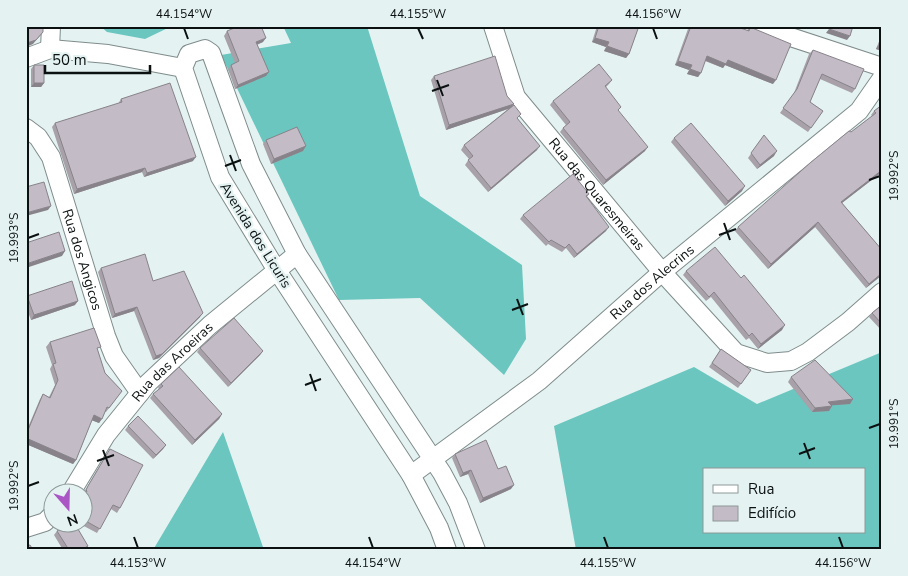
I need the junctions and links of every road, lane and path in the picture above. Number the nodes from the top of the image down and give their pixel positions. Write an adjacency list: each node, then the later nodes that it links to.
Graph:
1 (51, 26): 4 (street)
2 (493, 26): 12 (street, Rua das Quaresmeiras)
3 (757, 26): 6 (street)
4 (50, 49): 5 (street); 7 (street)
5 (26, 58)
6 (882, 67)
7 (183, 68): 10 (street, Avenida dos Licuris); 11 (street, Avenida dos Licuris)
8 (882, 78): 12 (street, Rua dos Alecrins)
9 (26, 128): 14 (street, Rua dos Angicos)
10 (297, 254): 11 (street, Rua das Aroeiras); 15 (street, Avenida dos Licuris)
11 (276, 269): 14 (street, Rua das Aroeiras); 16 (street, Avenida dos Licuris)
12 (662, 272): 13 (street, Rua das Quaresmeiras); 15 (street, Rua dos Alecrins)
13 (882, 292)
14 (140, 393): 17 (street, Rua das Aroeiras)
15 (432, 459): 16 (street, Rua dos Alecrins); 21 (street, Avenida dos Licuris)
16 (410, 475): 20 (street, Avenida dos Licuris)
17 (76, 484)
18 (42, 523): 19 (street)
19 (26, 528)
20 (447, 550)
21 (476, 550)

